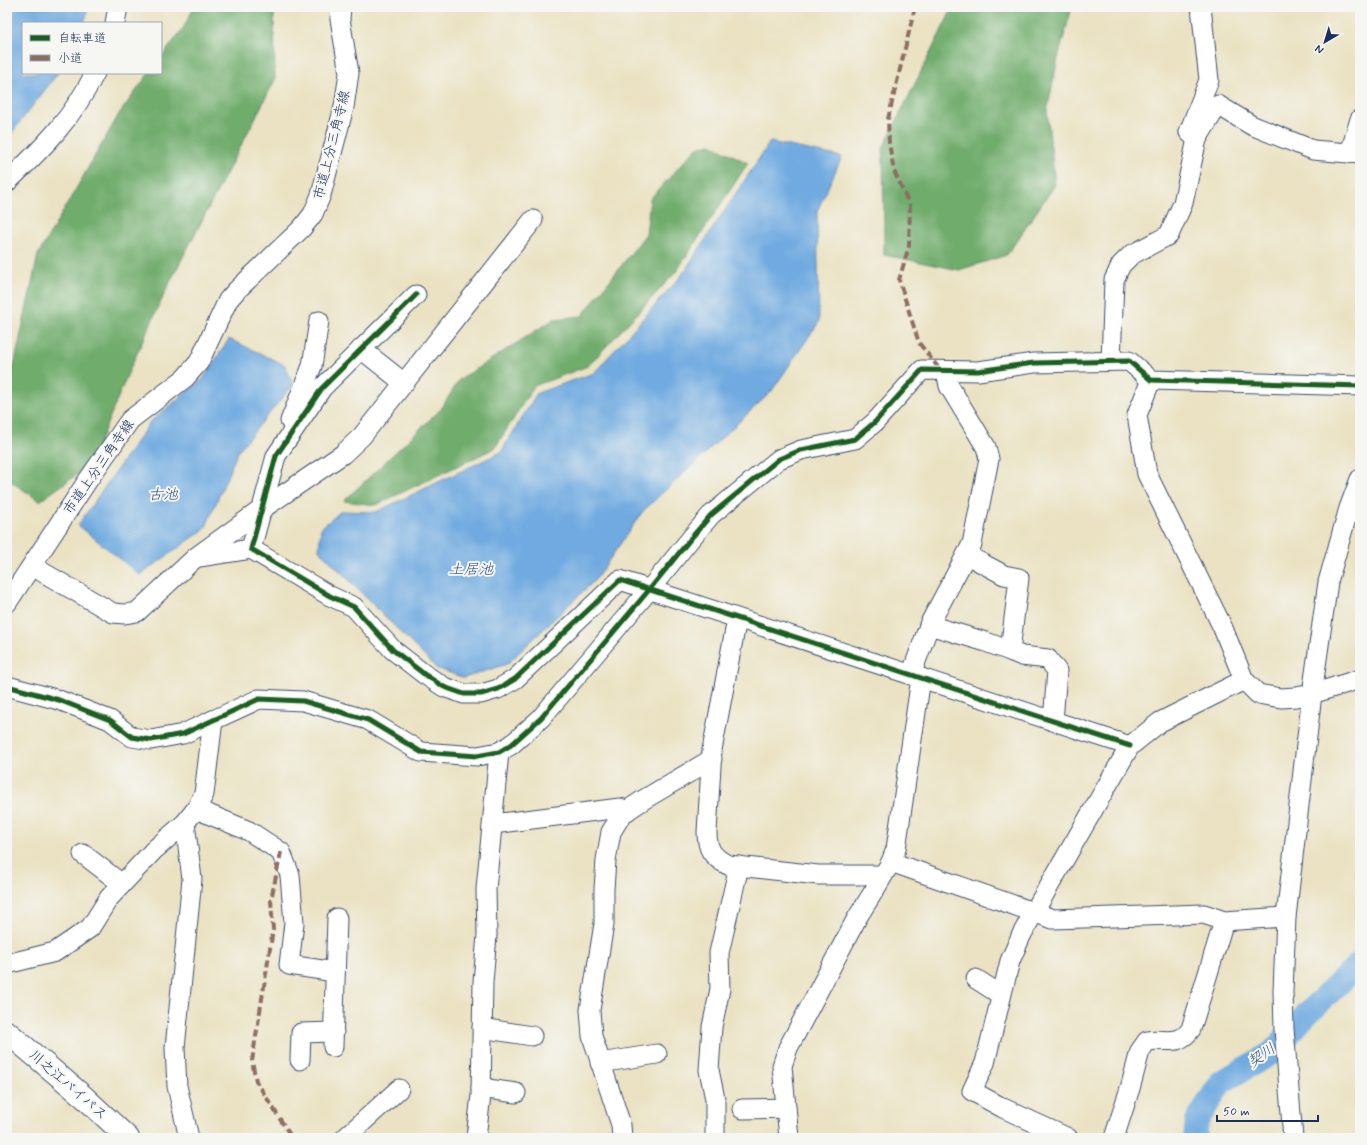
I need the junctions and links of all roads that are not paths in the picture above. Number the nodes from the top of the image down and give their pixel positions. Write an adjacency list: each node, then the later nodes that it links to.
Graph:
1 (118, 7): 4 (street)
2 (341, 7): 25 (street, 市道上分三角寺線)
3 (1201, 7): 7 (street)
4 (115, 22)
5 (95, 74): 9 (street)
6 (1360, 119): 8 (street)
7 (1197, 139): 8 (street); 14 (street)
8 (1355, 154)
9 (7, 182)
10 (533, 220): 17 (street)
11 (416, 295): 13 (street)
12 (319, 321): 19 (street)
13 (361, 349): 17 (street); 19 (street)
14 (1110, 361): 15 (street); 16 (street)
15 (946, 371): 23 (street); 26 (street)
16 (1151, 380): 18 (street); 33 (street)
17 (404, 383): 21 (street)
18 (1360, 386)
19 (276, 456): 21 (street)
20 (1360, 479): 35 (street)
21 (262, 509): 22 (street); 24 (street)
22 (251, 549): 24 (street); 26 (street)
23 (967, 555): 29 (street); 30 (street)
24 (196, 557): 25 (street)
25 (32, 566): 27 (street, 市道上分三角寺線)
26 (649, 590): 28 (street); 39 (street)
27 (7, 603)
28 (737, 619): 31 (street); 40 (street)
29 (929, 625): 30 (street); 31 (street)
30 (1010, 651): 37 (street)
31 (916, 676): 37 (street); 46 (street)
32 (1360, 679): 35 (street)
33 (1244, 680): 35 (street); 38 (street)
34 (7, 686): 36 (street)
35 (1312, 694): 49 (street)
36 (213, 720): 39 (street); 42 (street)
37 (1053, 721): 38 (street)
38 (1130, 746): 48 (street)
39 (500, 752): 43 (street)
40 (712, 759): 41 (street); 45 (street)
41 (627, 811): 43 (street); 61 (street)
42 (190, 816): 47 (street); 53 (street); 68 (street)
43 (493, 824): 56 (street)
44 (83, 854): 47 (street)
45 (739, 866): 46 (street); 72 (street)
46 (887, 869): 48 (street); 65 (street)
47 (122, 884): 52 (street)
48 (1034, 912): 51 (street); 55 (street)
49 (1286, 916): 51 (street); 76 (street)
50 (337, 918): 53 (street)
51 (1224, 921): 75 (street)
52 (7, 964)
53 (335, 972): 60 (street)
54 (976, 979): 55 (street)
55 (1002, 995): 74 (street)
56 (482, 1028): 58 (street); 62 (street)
57 (7, 1032): 67 (highway, 川之江バイパス)
58 (532, 1036)
59 (657, 1054): 61 (street)
60 (300, 1060)
61 (600, 1063): 71 (street)
62 (481, 1088): 64 (street); 70 (street)
63 (399, 1089): 69 (street)
64 (516, 1093)
65 (786, 1108): 66 (street); 73 (street)
66 (742, 1110)
67 (128, 1138)
68 (189, 1138)
69 (345, 1138)
70 (476, 1138)
71 (622, 1138)
72 (715, 1138)
73 (789, 1138)
74 (1068, 1138)
75 (1114, 1138)
76 (1293, 1138)

